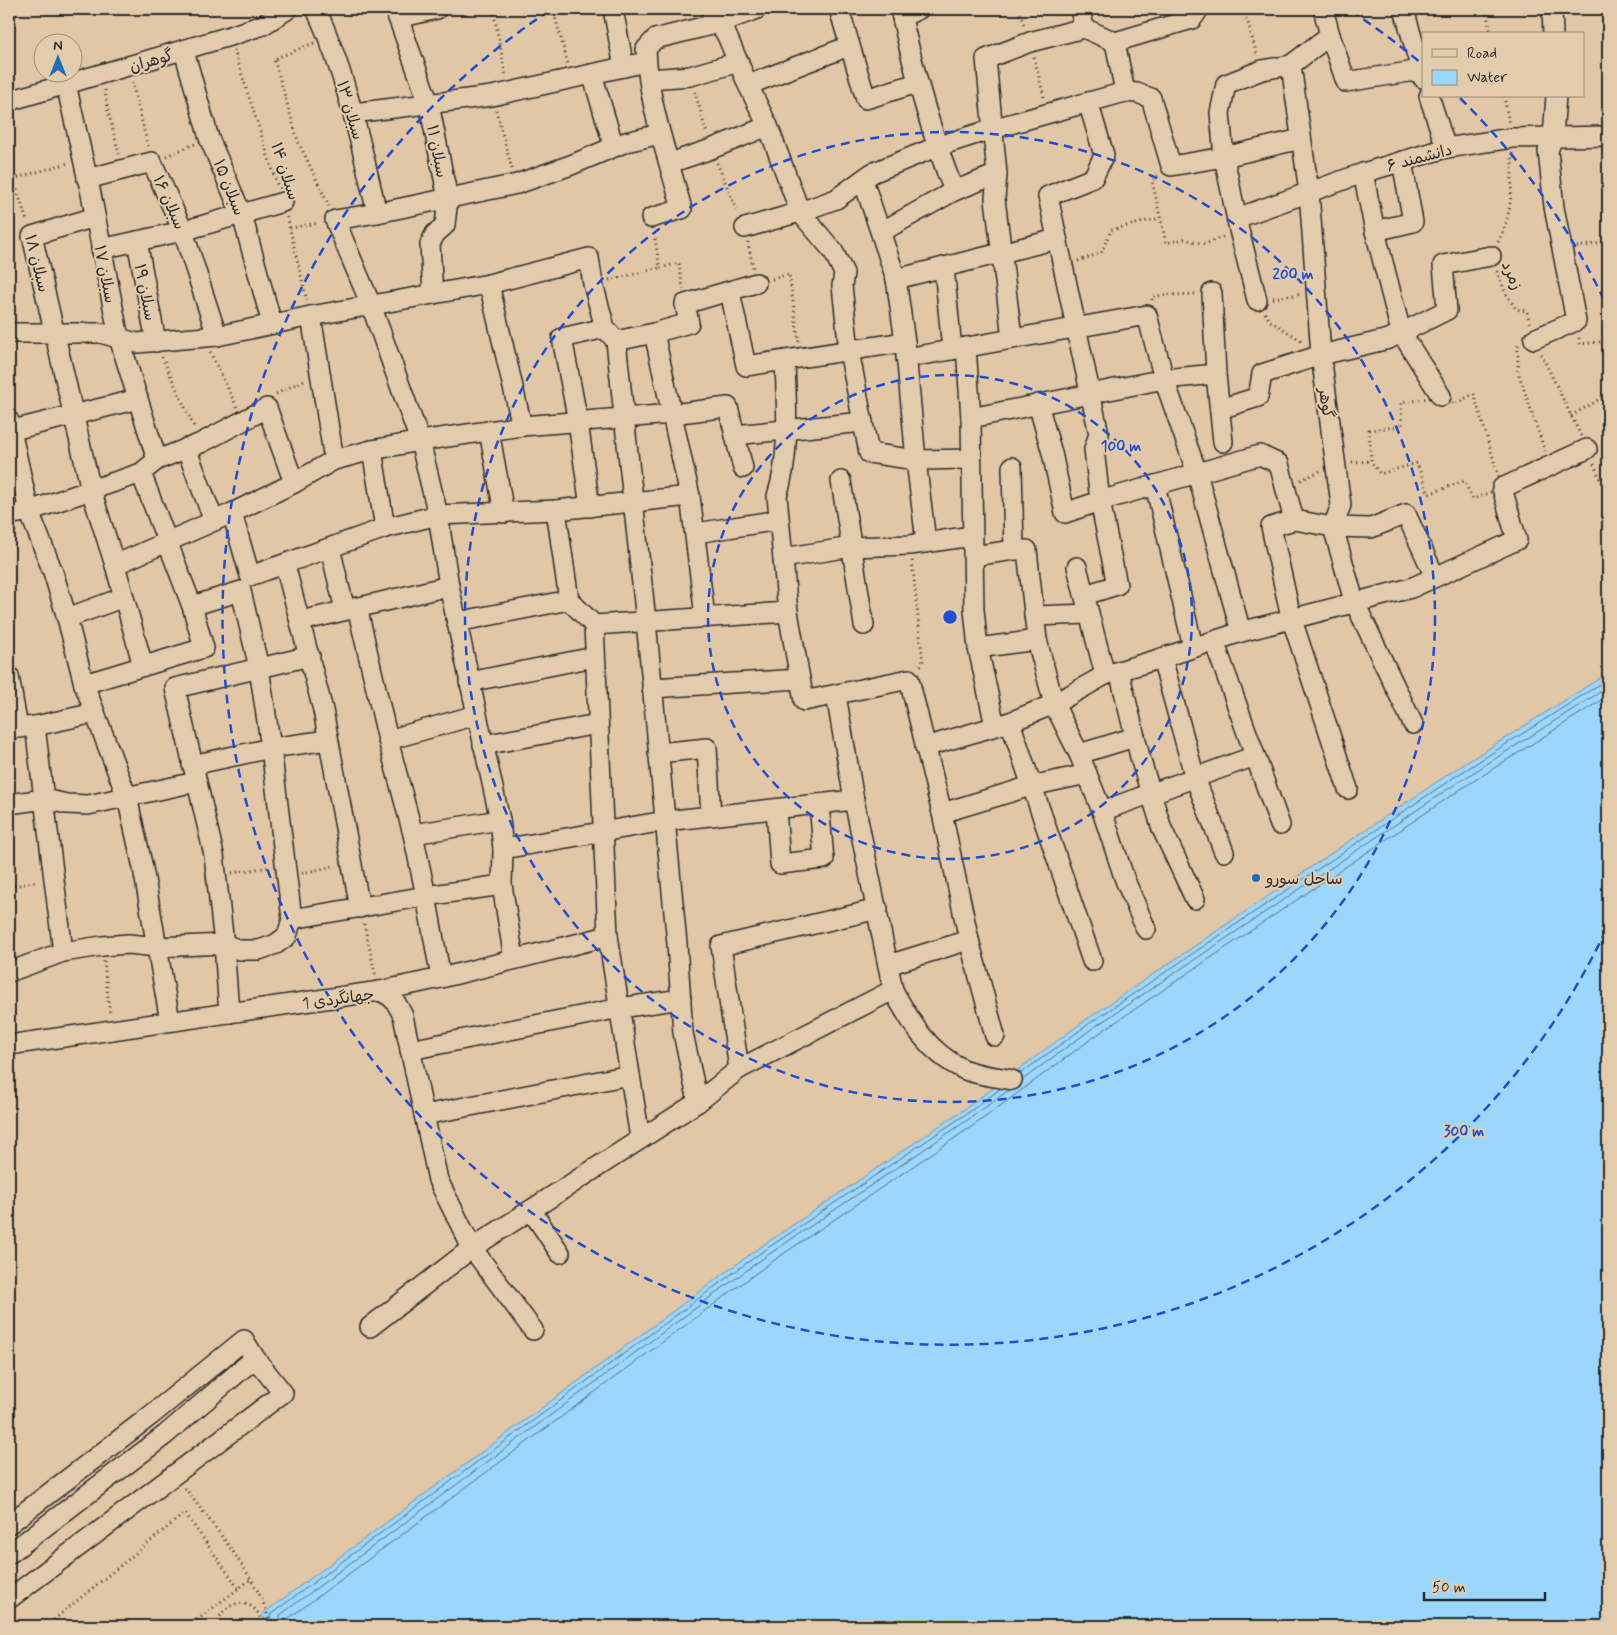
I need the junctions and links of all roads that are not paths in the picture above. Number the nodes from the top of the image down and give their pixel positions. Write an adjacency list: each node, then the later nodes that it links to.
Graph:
1 (288, 9): 21 (street, گوهران)
2 (316, 9): 37 (street, سبلان ۱۳)
3 (437, 9): 14 (street)
4 (613, 9): 24 (street)
5 (757, 9): 15 (street)
6 (840, 9): 20 (street)
7 (919, 9): 13 (street)
8 (1080, 9): 16 (street)
9 (1199, 9): 19 (street)
10 (1322, 9): 18 (street)
11 (1404, 9): 26 (street)
12 (1552, 9): 17 (street)
13 (901, 13): 28 (street)
14 (396, 14): 36 (street, سبلان ۱۱)
15 (715, 16): 22 (street); 25 (street)
16 (1084, 28): 19 (street); 39 (street)
17 (1553, 32)
18 (1330, 35): 23 (street); 26 (street)
19 (1115, 42): 31 (street)
20 (849, 46): 28 (street); 30 (street)
21 (184, 51): 29 (street, گوهران); 60 (street, سبلان ۱۵)
22 (739, 62): 25 (street); 30 (street)
23 (1290, 65): 43 (street, گوهر); 47 (street)
24 (624, 67): 25 (street); 27 (street)
25 (648, 71): 40 (street)
26 (1422, 72)
27 (592, 74): 36 (street); 44 (street)
28 (917, 83): 45 (street)
29 (66, 84): 34 (street, گوهران); 52 (street, سبلان ۱۷)
30 (748, 85): 38 (street)
31 (1124, 92): 35 (street); 47 (street)
32 (1430, 98): 46 (street)
33 (1556, 98): 42 (street)
34 (9, 101)
35 (1088, 102): 39 (street); 68 (street)
36 (429, 104): 37 (street); 56 (street, سبلان ۱۱)
37 (353, 113): 59 (street, سبلان ۱۳)
38 (768, 126): 49 (street); 58 (street)
39 (992, 129): 45 (street); 51 (street)
40 (660, 134): 44 (street); 49 (street)
41 (1608, 136): 42 (street, دانشمند ۶)
42 (1553, 137): 46 (street, دانشمند ۶); 93 (street)
43 (1301, 139): 47 (street); 55 (street, گوهر)
44 (614, 147): 56 (street)
45 (936, 147): 53 (street); 54 (street)
46 (1446, 148): 48 (street, دانشمند ۶)
47 (1224, 157): 63 (street)
48 (1402, 161): 50 (street, دانشمند ۶); 66 (street)
49 (670, 163): 62 (street)
50 (1363, 173): 55 (street, دانشمند ۶); 66 (street)
51 (997, 174): 54 (street); 71 (street)
52 (87, 179): 61 (street, سبلان ۱۷); 65 (street, سبلان ۱۶)
53 (863, 180): 58 (street); 67 (street)
54 (954, 191): 67 (street)
55 (1308, 192): 63 (street, دانشمند ۶); 98 (street, گوهر)
56 (448, 200): 59 (street); 79 (street, سبلان ۱۱)
57 (283, 202): 60 (street)
58 (800, 212): 64 (street); 97 (street)
59 (377, 213): 81 (street)
60 (242, 215): 65 (street); 83 (street, سبلان ۱۵)
61 (95, 218): 70 (street, سبلان ۱۷); 87 (street, سبلان ۱۸)
62 (651, 218)
63 (1238, 224): 80 (street)
64 (745, 228)
65 (183, 231): 69 (street); 90 (street, سبلان ۱۶)
66 (1375, 231): 85 (street)
67 (881, 232): 74 (street)
68 (1057, 239): 71 (street); 84 (street)
69 (137, 241): 70 (street); 94 (street, سبلان ۱۹)
70 (101, 249): 91 (street, سبلان ۱۷)
71 (1002, 252): 73 (street); 92 (street)
72 (1491, 256): 85 (street)
73 (944, 267): 74 (street); 95 (street)
74 (896, 279): 96 (street)
75 (756, 283): 77 (street)
76 (490, 284): 79 (street); 89 (street); 113 (street)
77 (730, 292): 88 (street); 99 (street)
78 (1212, 293): 100 (street)
79 (433, 294): 81 (street)
80 (1257, 300)
81 (371, 305): 82 (street); 118 (street)
82 (311, 316): 83 (street); 125 (street)
83 (272, 324): 90 (street)
84 (1076, 328): 92 (street); 101 (street); 102 (street)
85 (1402, 332): 98 (street); 103 (street)
86 (9, 333): 87 (street)
87 (54, 333): 91 (street); 108 (street, سبلان ۱۸)
88 (654, 333): 89 (street); 107 (street)
89 (611, 334): 109 (street); 111 (street)
90 (210, 337): 94 (street)
91 (119, 338): 94 (street); 104 (street, سبلان ۱۷)
92 (1012, 338): 95 (street)
93 (1534, 339)
94 (156, 342)
95 (959, 348): 96 (street); 110 (street)
96 (906, 350): 97 (street); 126 (street)
97 (848, 351): 99 (street); 112 (street)
98 (1321, 355): 106 (street); 148 (street, گوهر)
99 (793, 359): 115 (street)
100 (1216, 374): 101 (street); 106 (street)
101 (1164, 379): 102 (street); 130 (street)
102 (1090, 394): 105 (street); 136 (street)
103 (1441, 396)
104 (138, 399): 108 (street); 124 (street, سبلان ۱۷)
105 (1038, 404): 110 (street); 136 (street)
106 (1220, 409): 119 (street)
107 (672, 414): 109 (street); 117 (street); 135 (street)
108 (73, 415): 114 (street); 134 (street, سبلان ۱۸)
109 (625, 418): 111 (street); 137 (street)
110 (971, 418): 123 (street)
111 (578, 422): 113 (street); 138 (street)
112 (863, 422): 115 (street); 126 (street)
113 (522, 426): 116 (street)
114 (9, 427): 140 (street)
115 (786, 428): 117 (street); 145 (street)
116 (490, 431): 118 (street); 142 (street)
117 (735, 435): 128 (street)
118 (420, 441): 122 (street); 144 (street)
119 (1223, 442)
120 (194, 446): 124 (street); 132 (street); 147 (street)
121 (1587, 449): 162 (street)
122 (372, 450): 125 (street); 149 (street)
123 (971, 459): 126 (street); 151 (street)
124 (158, 460): 129 (street)
125 (334, 460): 132 (street)
126 (916, 460): 153 (street)
127 (1012, 467): 156 (street)
128 (743, 468)
129 (141, 473): 134 (street); 152 (street)
130 (1197, 473): 133 (street); 146 (street); 181 (street)
131 (841, 481): 154 (street)
132 (294, 483): 141 (street)
133 (1155, 486): 136 (street); 184 (street)
134 (91, 490): 140 (street); 159 (street, سبلان ۱۸)
135 (690, 496): 137 (street); 150 (street)
136 (1100, 501): 164 (street)
137 (632, 503): 138 (street); 177 (street)
138 (590, 507): 139 (street)
139 (556, 510): 142 (street); 166 (street)
140 (29, 511): 143 (street); 175 (street)
141 (232, 513): 147 (street); 160 (street)
142 (504, 513): 144 (street)
143 (9, 515)
144 (438, 515): 149 (street); 163 (street)
145 (779, 520): 150 (street); 158 (street)
146 (1294, 520): 148 (street); 174 (street)
147 (214, 522): 152 (street)
148 (1333, 526): 162 (street); 167 (street)
149 (385, 528): 155 (street)
150 (696, 533): 173 (street)
151 (972, 536): 153 (street); 157 (street)
152 (168, 542): 159 (street); 168 (street)
153 (918, 544): 154 (street)
154 (851, 547): 158 (street); 180 (street)
155 (330, 548): 160 (street); 169 (street)
156 (1014, 550): 157 (street); 172 (street)
157 (973, 556): 185 (street)
158 (784, 558): 170 (street)
159 (115, 565): 165 (street, سبلان ۱۸)
160 (285, 565): 176 (street)
161 (1077, 567): 164 (street)
162 (1435, 577): 167 (street)
163 (449, 586): 169 (street); 178 (street)
164 (1085, 595): 171 (street)
165 (124, 597): 175 (street); 189 (street, سبلان ۱۸)
166 (569, 600): 178 (street); 179 (street)
167 (1354, 602): 174 (street); 203 (street)
168 (192, 606): 189 (street); 190 (street)
169 (351, 609): 176 (street); 207 (street)
170 (788, 612): 173 (street); 193 (street)
171 (1090, 614): 172 (street); 191 (street)
172 (1034, 616): 182 (street)
173 (705, 617): 177 (street)
174 (1291, 617): 181 (street); 218 (street)
175 (67, 618): 195 (street)
176 (301, 620): 186 (street)
177 (646, 620): 179 (street); 196 (street)
178 (456, 622): 194 (street)
179 (594, 625): 187 (street)
180 (864, 625)
181 (1241, 632): 183 (street)
182 (1037, 640): 185 (street); 198 (street)
183 (1214, 641): 184 (street); 213 (street)
184 (1193, 647): 188 (street)
185 (978, 648): 202 (street)
186 (310, 656): 190 (street); 206 (street)
187 (594, 657): 194 (street); 201 (street)
188 (1162, 658): 191 (street); 216 (street)
189 (143, 666): 195 (street)
190 (259, 668): 210 (street); 214 (street)
191 (1112, 673): 198 (street); 205 (street)
192 (9, 676): 204 (street)
193 (800, 679): 196 (street); 197 (street)
194 (469, 682): 200 (street)
195 (84, 684): 199 (street)
196 (652, 688): 211 (street)
197 (836, 695): 209 (street); 222 (street)
198 (1054, 704): 202 (street); 212 (street)
199 (95, 713): 204 (street); 220 (street)
200 (476, 715): 207 (street); 208 (street)
201 (598, 724): 208 (street); 232 (street)
202 (1002, 724): 209 (street); 217 (street)
203 (1413, 724)
204 (21, 728): 221 (street)
205 (1135, 737): 212 (street); 219 (street)
206 (328, 740): 210 (street); 239 (street)
207 (388, 740): 233 (street)
208 (483, 745): 229 (street)
209 (925, 747): 227 (street)
210 (271, 748): 214 (street); 241 (street)
211 (658, 753): 228 (street); 230 (street)
212 (1079, 754): 215 (street)
213 (1255, 756): 216 (street); 231 (street)
214 (194, 774): 220 (street); 245 (street)
215 (1087, 774): 217 (street); 226 (street)
216 (1195, 778): 219 (street); 235 (street)
217 (1031, 786): 227 (street); 249 (street)
218 (1348, 789)
219 (1151, 793): 226 (street); 238 (street)
220 (126, 797): 221 (street); 246 (street)
221 (44, 799): 223 (street); 247 (street)
222 (854, 800): 224 (street); 240 (street)
223 (9, 804)
224 (820, 804): 225 (street); 225 (street)
225 (776, 809): 228 (street)
226 (1102, 811): 242 (street)
227 (942, 813): 244 (street)
228 (711, 816): 230 (street)
229 (500, 820): 233 (street); 234 (street)
230 (664, 821): 232 (street); 255 (street)
231 (1280, 825)
232 (603, 831): 234 (street); 243 (street)
233 (413, 834): 237 (street)
234 (503, 849): 236 (street)
235 (1224, 852)
236 (502, 885): 237 (street); 248 (street)
237 (426, 896): 239 (street); 252 (street)
238 (1195, 899)
239 (360, 908): 241 (street)
240 (878, 909): 251 (street); 262 (street)
241 (292, 919): 245 (street)
242 (1146, 928)
243 (608, 936): 248 (street); 256 (street)
244 (969, 940): 251 (street); 259 (street)
245 (224, 944): 246 (street); 257 (street)
246 (158, 946): 247 (street); 258 (street)
247 (63, 952): 250 (street)
248 (514, 959): 252 (street)
249 (1092, 961)
250 (12, 964)
251 (888, 964): 253 (street)
252 (441, 978): 254 (street)
253 (893, 990): 262 (street); 264 (street)
254 (380, 991): 257 (street, جهانگردی 1); 261 (street, جهانگردی 1)
255 (681, 999): 256 (street); 265 (street)
256 (620, 1008): 261 (street); 263 (street)
257 (229, 1013): 258 (street, جهانگردی 1)
258 (170, 1021): 260 (street, جهانگردی 1)
259 (995, 1036)
260 (9, 1045)
261 (410, 1050): 266 (street, جهانگردی 1)
262 (740, 1069): 265 (street)
263 (630, 1075): 266 (street); 267 (street)
264 (1012, 1080)
265 (698, 1102): 267 (street)
266 (424, 1115): 269 (street, جهانگردی 1)
267 (640, 1138): 268 (street)
268 (531, 1210): 269 (street); 270 (street)
269 (472, 1248): 271 (street); 272 (street, جهانگردی 1)
270 (560, 1254)
271 (370, 1327)
272 (533, 1330)
273 (256, 1358): 274 (street); 275 (street); 278 (street)
274 (150, 1416): 275 (street); 276 (street)
275 (165, 1435): 277 (street)
276 (9, 1524)
277 (9, 1554)
278 (9, 1599)

